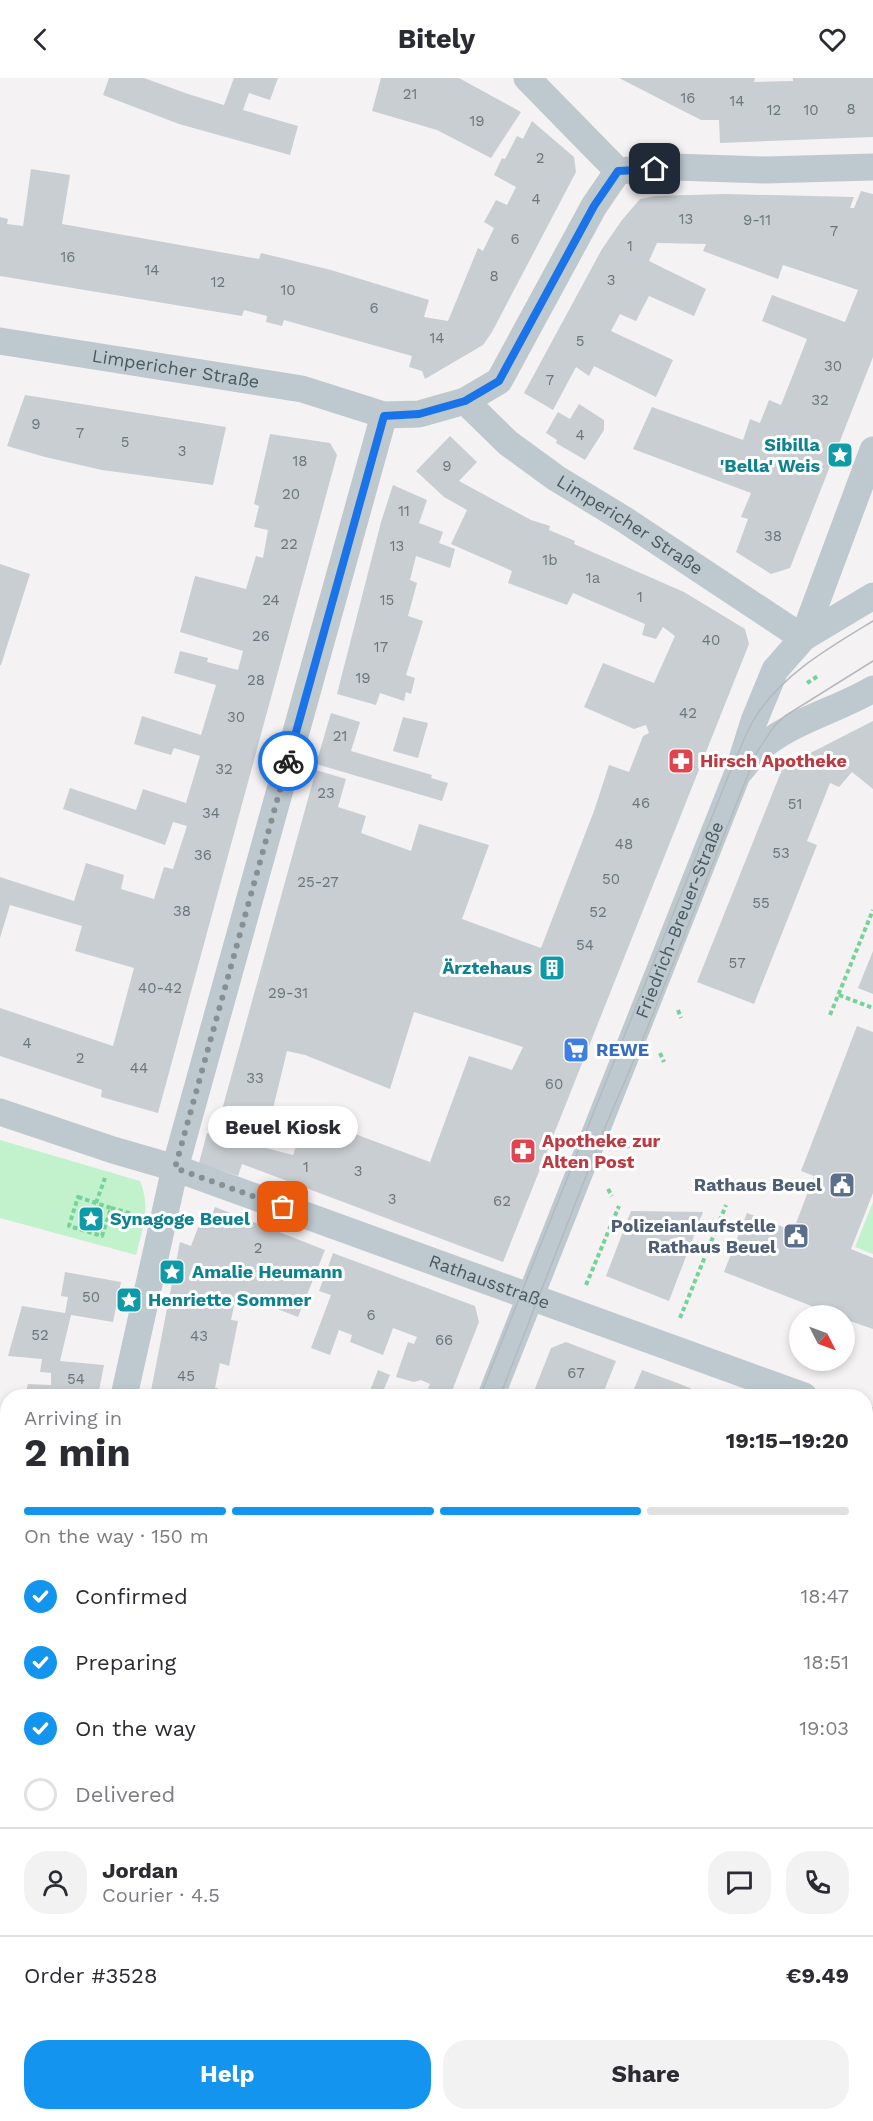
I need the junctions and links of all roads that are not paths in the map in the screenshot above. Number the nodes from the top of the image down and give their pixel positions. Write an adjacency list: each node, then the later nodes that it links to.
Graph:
1 (527, 78): 3 (street)
2 (873, 167): 3 (street)
3 (618, 171): 5 (street)
4 (2, 347): 6 (street, Limpericher Straße)
5 (465, 401): 6 (street); 9 (street, Limpericher Straße)
6 (384, 416): 13 (street)
7 (873, 450): 9 (street, Friedrich-Breuer-Straße)
8 (873, 596): 9 (street)
9 (803, 638): 11 (street, Friedrich-Breuer-Straße)
10 (873, 689): 11 (street)
11 (737, 775): 14 (street, Friedrich-Breuer-Straße)
12 (0, 1112): 13 (street, Rathausstraße)
13 (175, 1168): 14 (street, Rathausstraße); 15 (street)
14 (531, 1297): 16 (street, Friedrich-Breuer-Straße); 17 (street, Rathausstraße)
15 (126, 1389)
16 (494, 1389)
17 (785, 1389)

